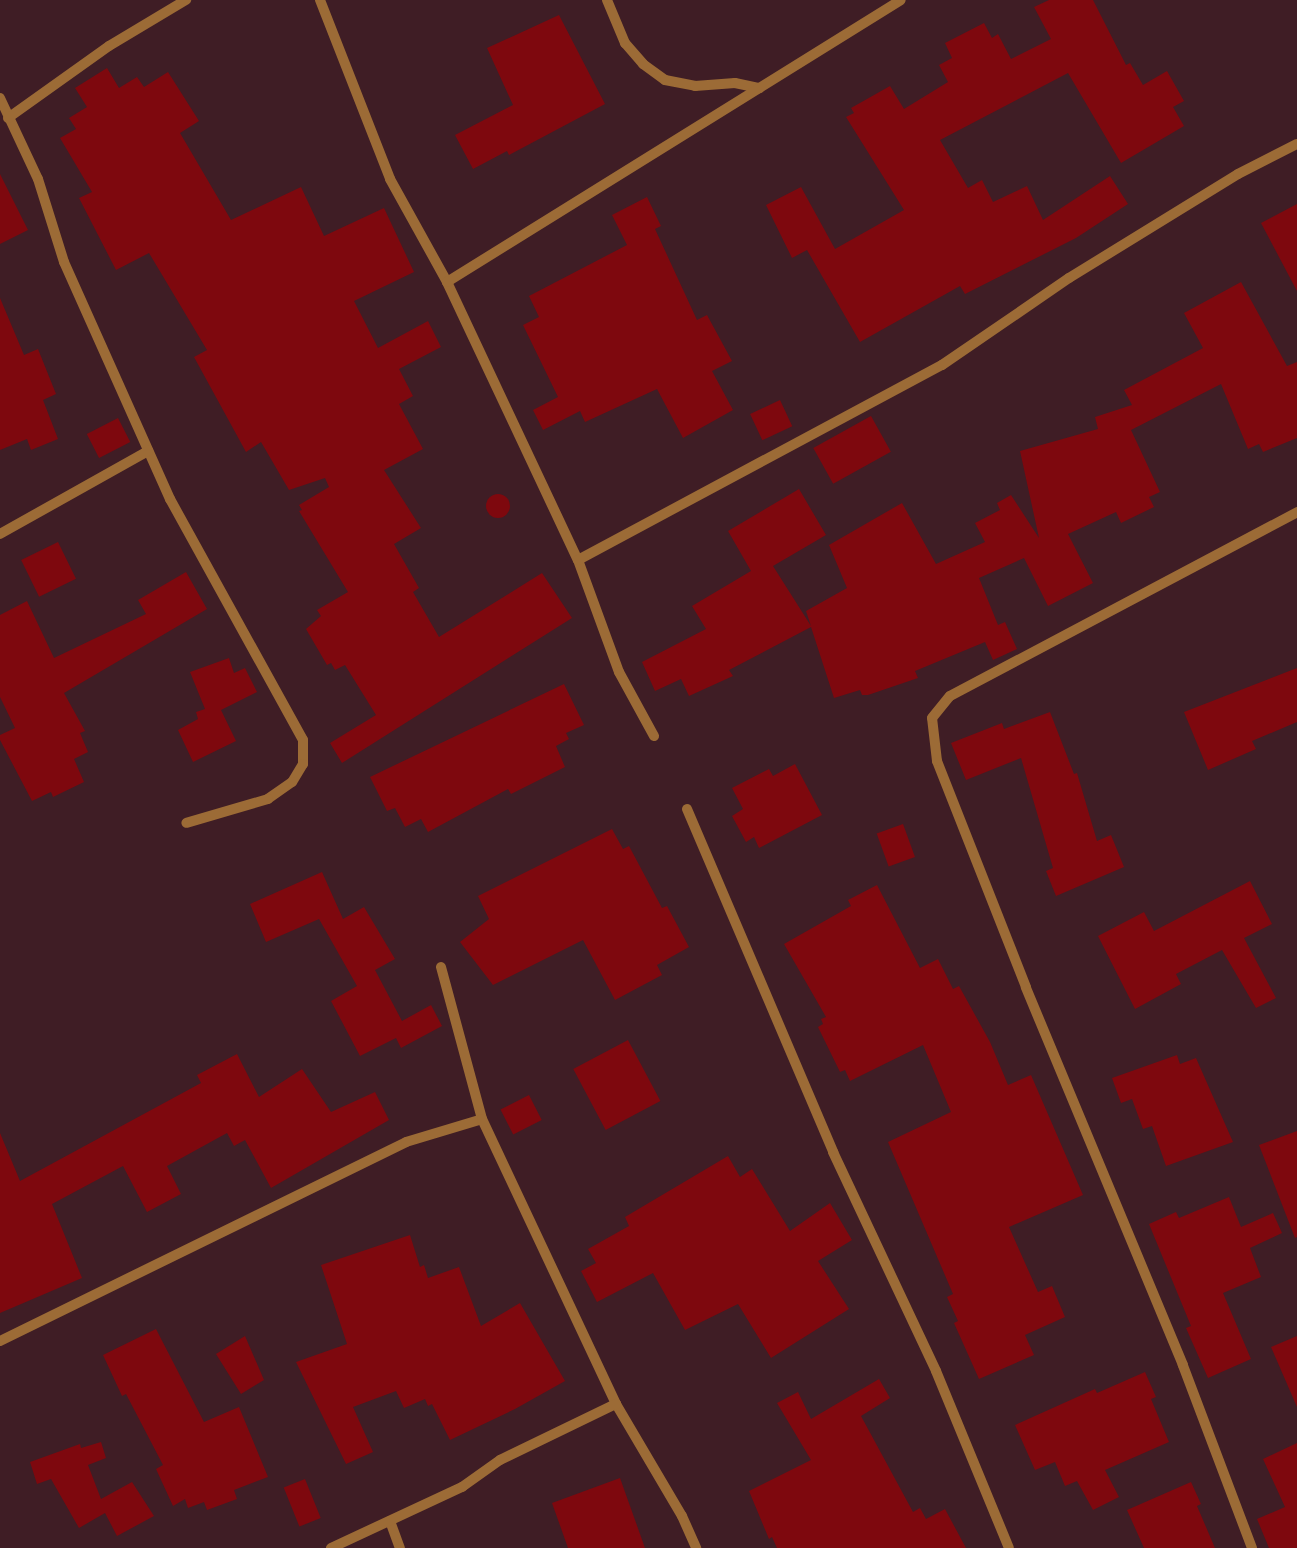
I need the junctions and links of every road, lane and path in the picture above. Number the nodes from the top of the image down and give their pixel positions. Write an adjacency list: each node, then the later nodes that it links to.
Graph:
1 (186, 0): 7 (street)
2 (320, 0): 9 (street)
3 (606, 0): 5 (street)
4 (901, 0): 5 (street)
5 (759, 88): 9 (street)
6 (0, 98): 7 (street)
7 (8, 118): 10 (street)
8 (1297, 144): 13 (street)
9 (447, 282): 13 (street)
10 (148, 451): 12 (street); 16 (street)
11 (1297, 512): 26 (street)
12 (0, 534)
13 (578, 560): 14 (street)
14 (654, 736)
15 (687, 809): 25 (street)
16 (186, 823)
17 (441, 967): 18 (street)
18 (482, 1119): 19 (street); 20 (street)
19 (0, 1341)
20 (616, 1404): 21 (street); 24 (street)
21 (390, 1521): 22 (street); 23 (street)
22 (330, 1548)
23 (400, 1548)
24 (696, 1548)
25 (1009, 1548)
26 (1252, 1548)

